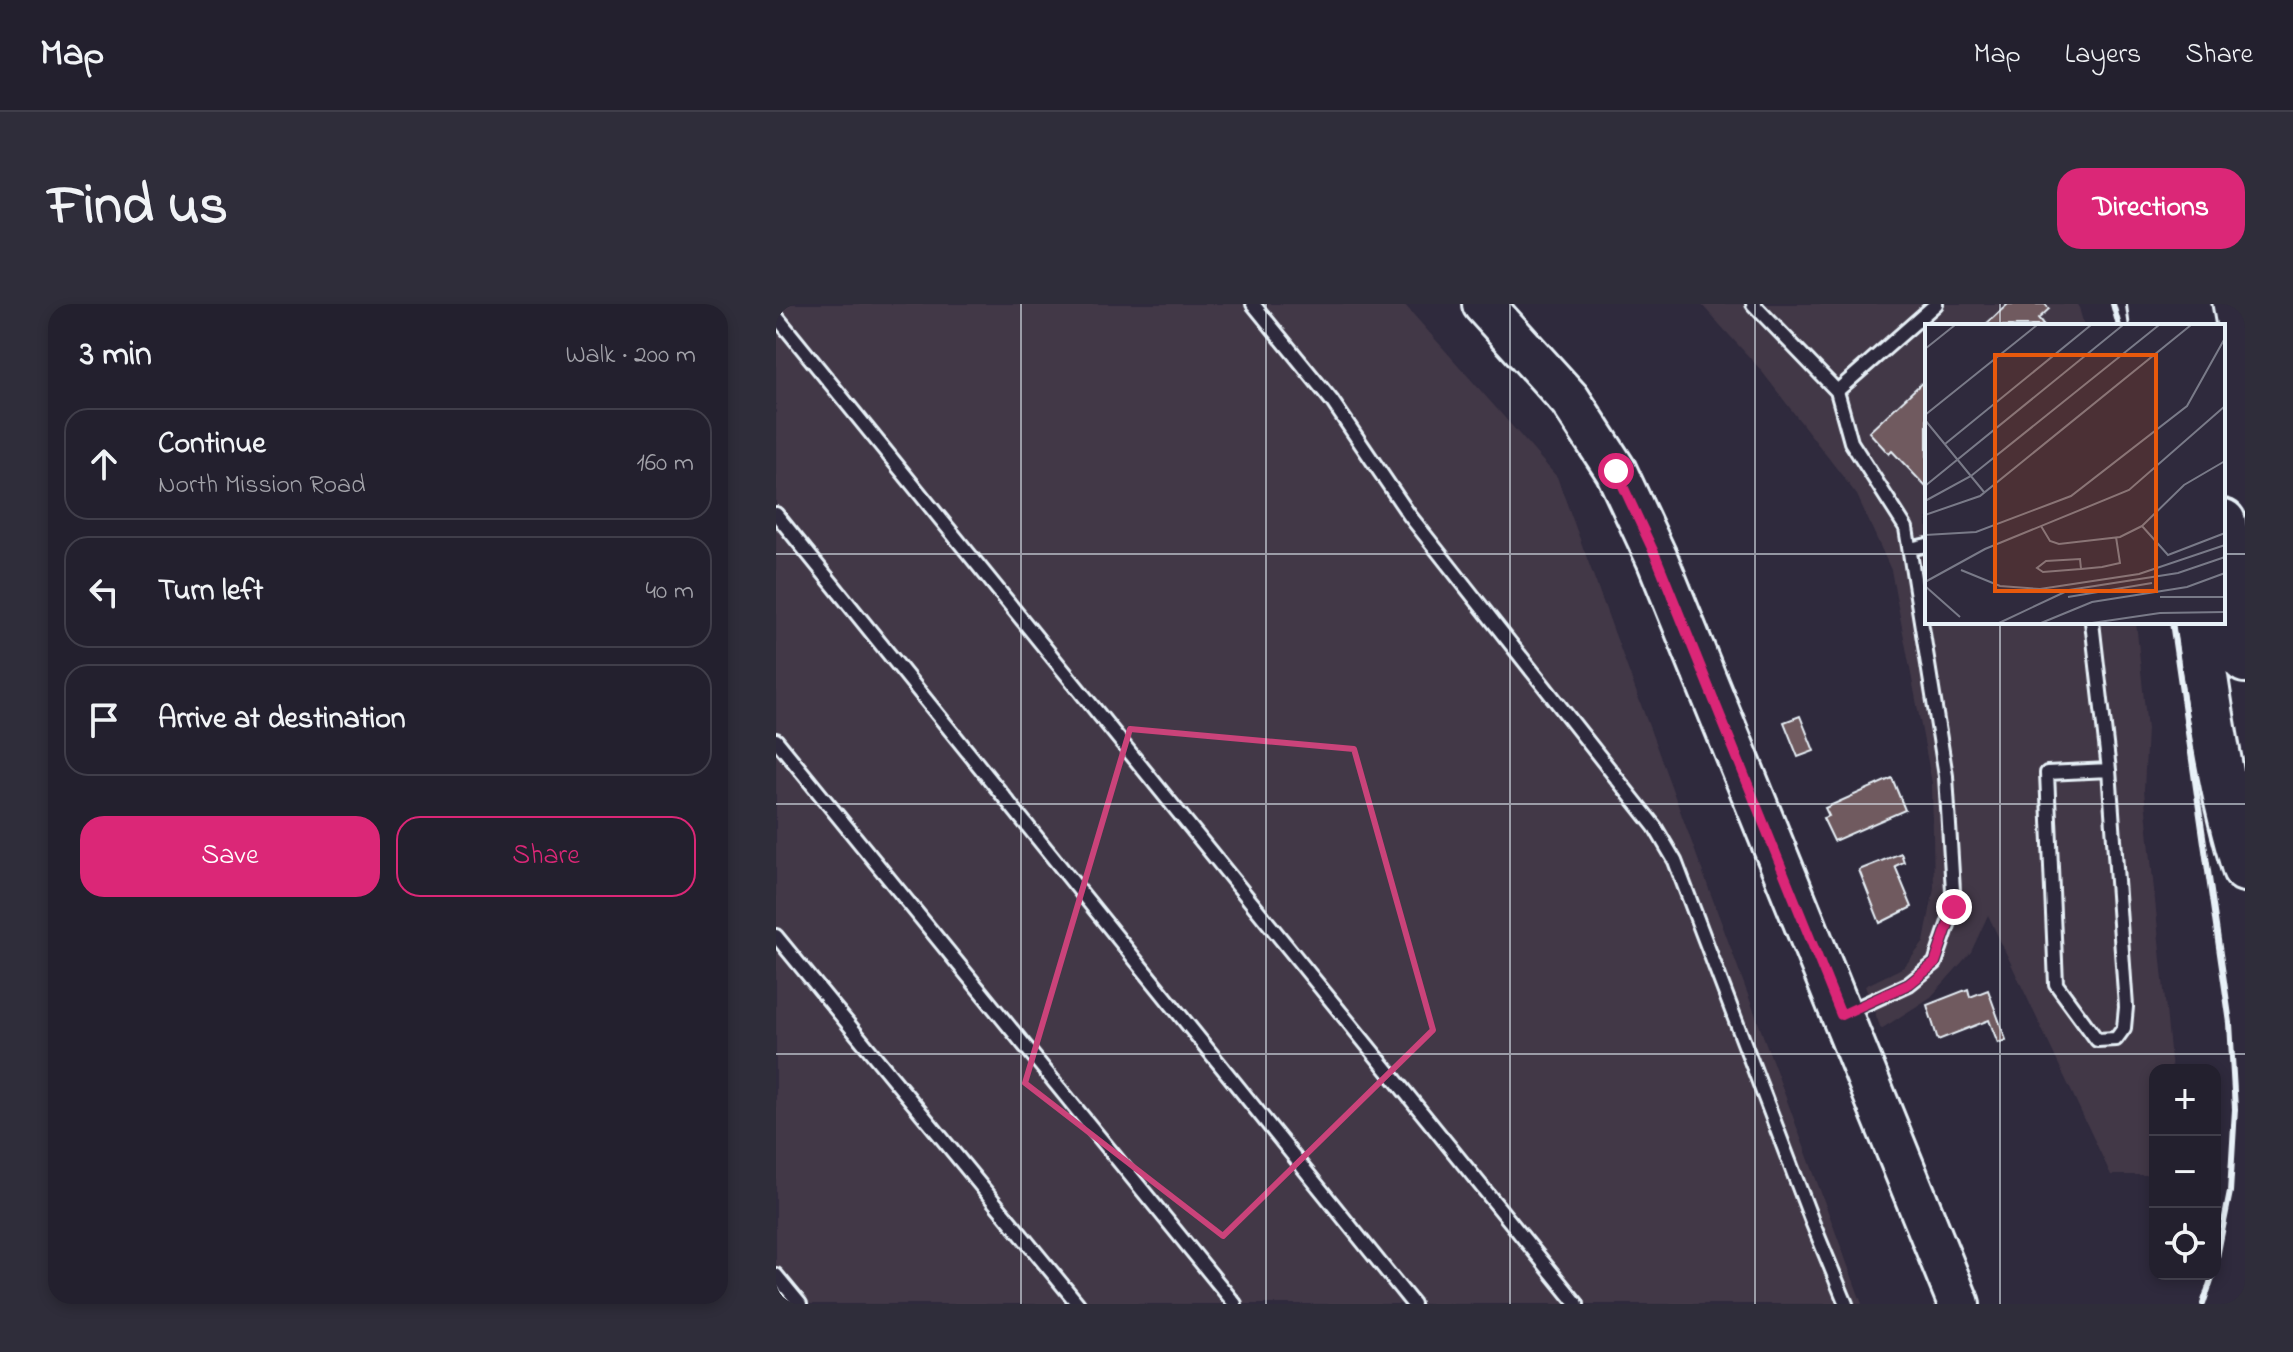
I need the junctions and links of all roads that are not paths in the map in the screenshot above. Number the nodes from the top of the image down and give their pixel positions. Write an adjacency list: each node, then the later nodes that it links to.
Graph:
1 (1253, 304): 29 (lane)
2 (1483, 304): 22 (main road)
3 (1753, 304): 10 (lane)
4 (1936, 304): 10 (lane)
5 (2150, 304): 8 (highway)
6 (2188, 304): 9 (highway)
7 (776, 316): 28 (lane)
8 (2153, 324)
9 (2192, 324)
10 (1837, 391): 14 (lane)
11 (776, 514): 27 (lane)
12 (2225, 535): 17 (highway)
13 (1925, 545): 14 (lane)
14 (1910, 549): 22 (lane)
15 (2092, 624): 19 (lane)
16 (2197, 624): 20 (highway)
17 (2245, 660)
18 (776, 740): 26 (lane)
19 (2109, 770): 19 (lane)
20 (2245, 869)
21 (776, 936): 25 (lane)
22 (1841, 1015): 30 (main road)
23 (776, 1275): 24 (lane)
24 (800, 1304)
25 (1078, 1304)
26 (1235, 1304)
27 (1413, 1304)
28 (1577, 1304)
29 (1846, 1304)
30 (1959, 1304)

